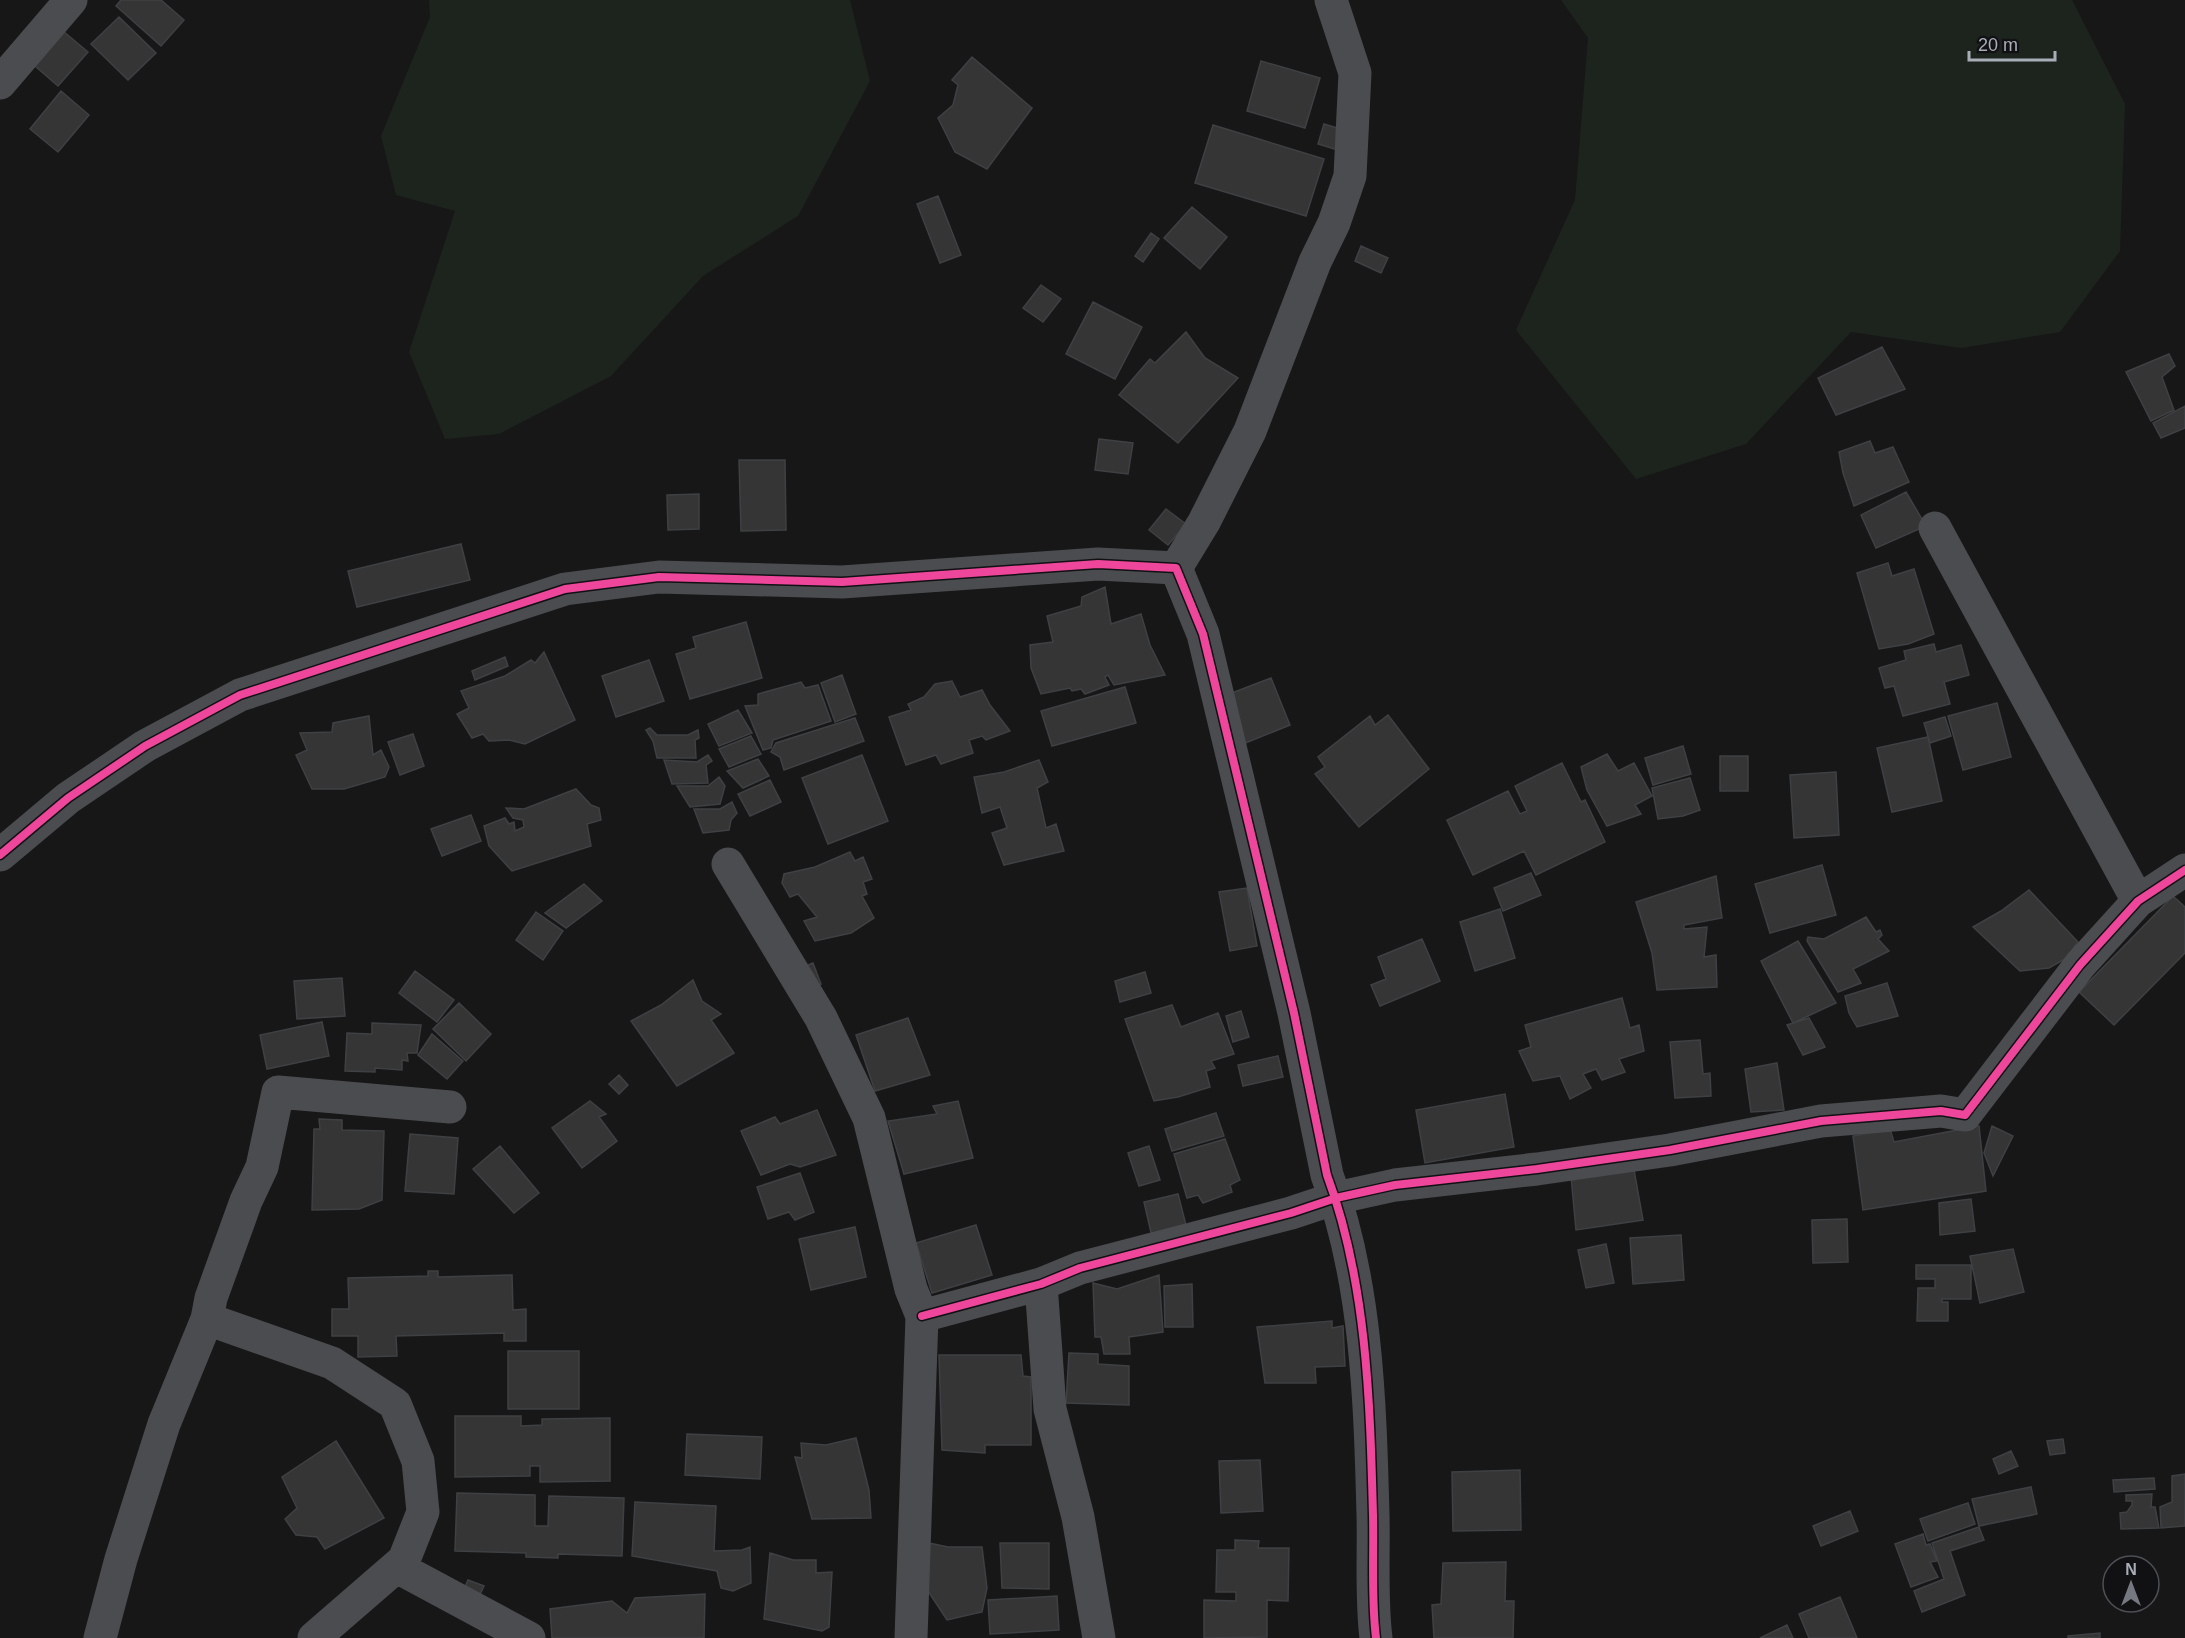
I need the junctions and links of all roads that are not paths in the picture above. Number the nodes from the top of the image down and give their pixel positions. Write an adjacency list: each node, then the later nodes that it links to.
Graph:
1 (71, 0): 3 (street)
2 (1331, 0): 5 (street)
3 (0, 83)
4 (1935, 528): 9 (street)
5 (1176, 568): 6 (street); 11 (street)
6 (0, 855)
7 (728, 864): 13 (street)
8 (2185, 870): 9 (street)
9 (2138, 902): 11 (street)
10 (450, 1107): 14 (street)
11 (1336, 1198): 12 (street); 21 (street)
12 (1041, 1284): 13 (street); 20 (street)
13 (922, 1316): 19 (street)
14 (207, 1319): 15 (street); 16 (street)
15 (397, 1567): 17 (street); 18 (street)
16 (100, 1638)
17 (314, 1638)
18 (529, 1638)
19 (911, 1638)
20 (1099, 1638)
21 (1376, 1638)

